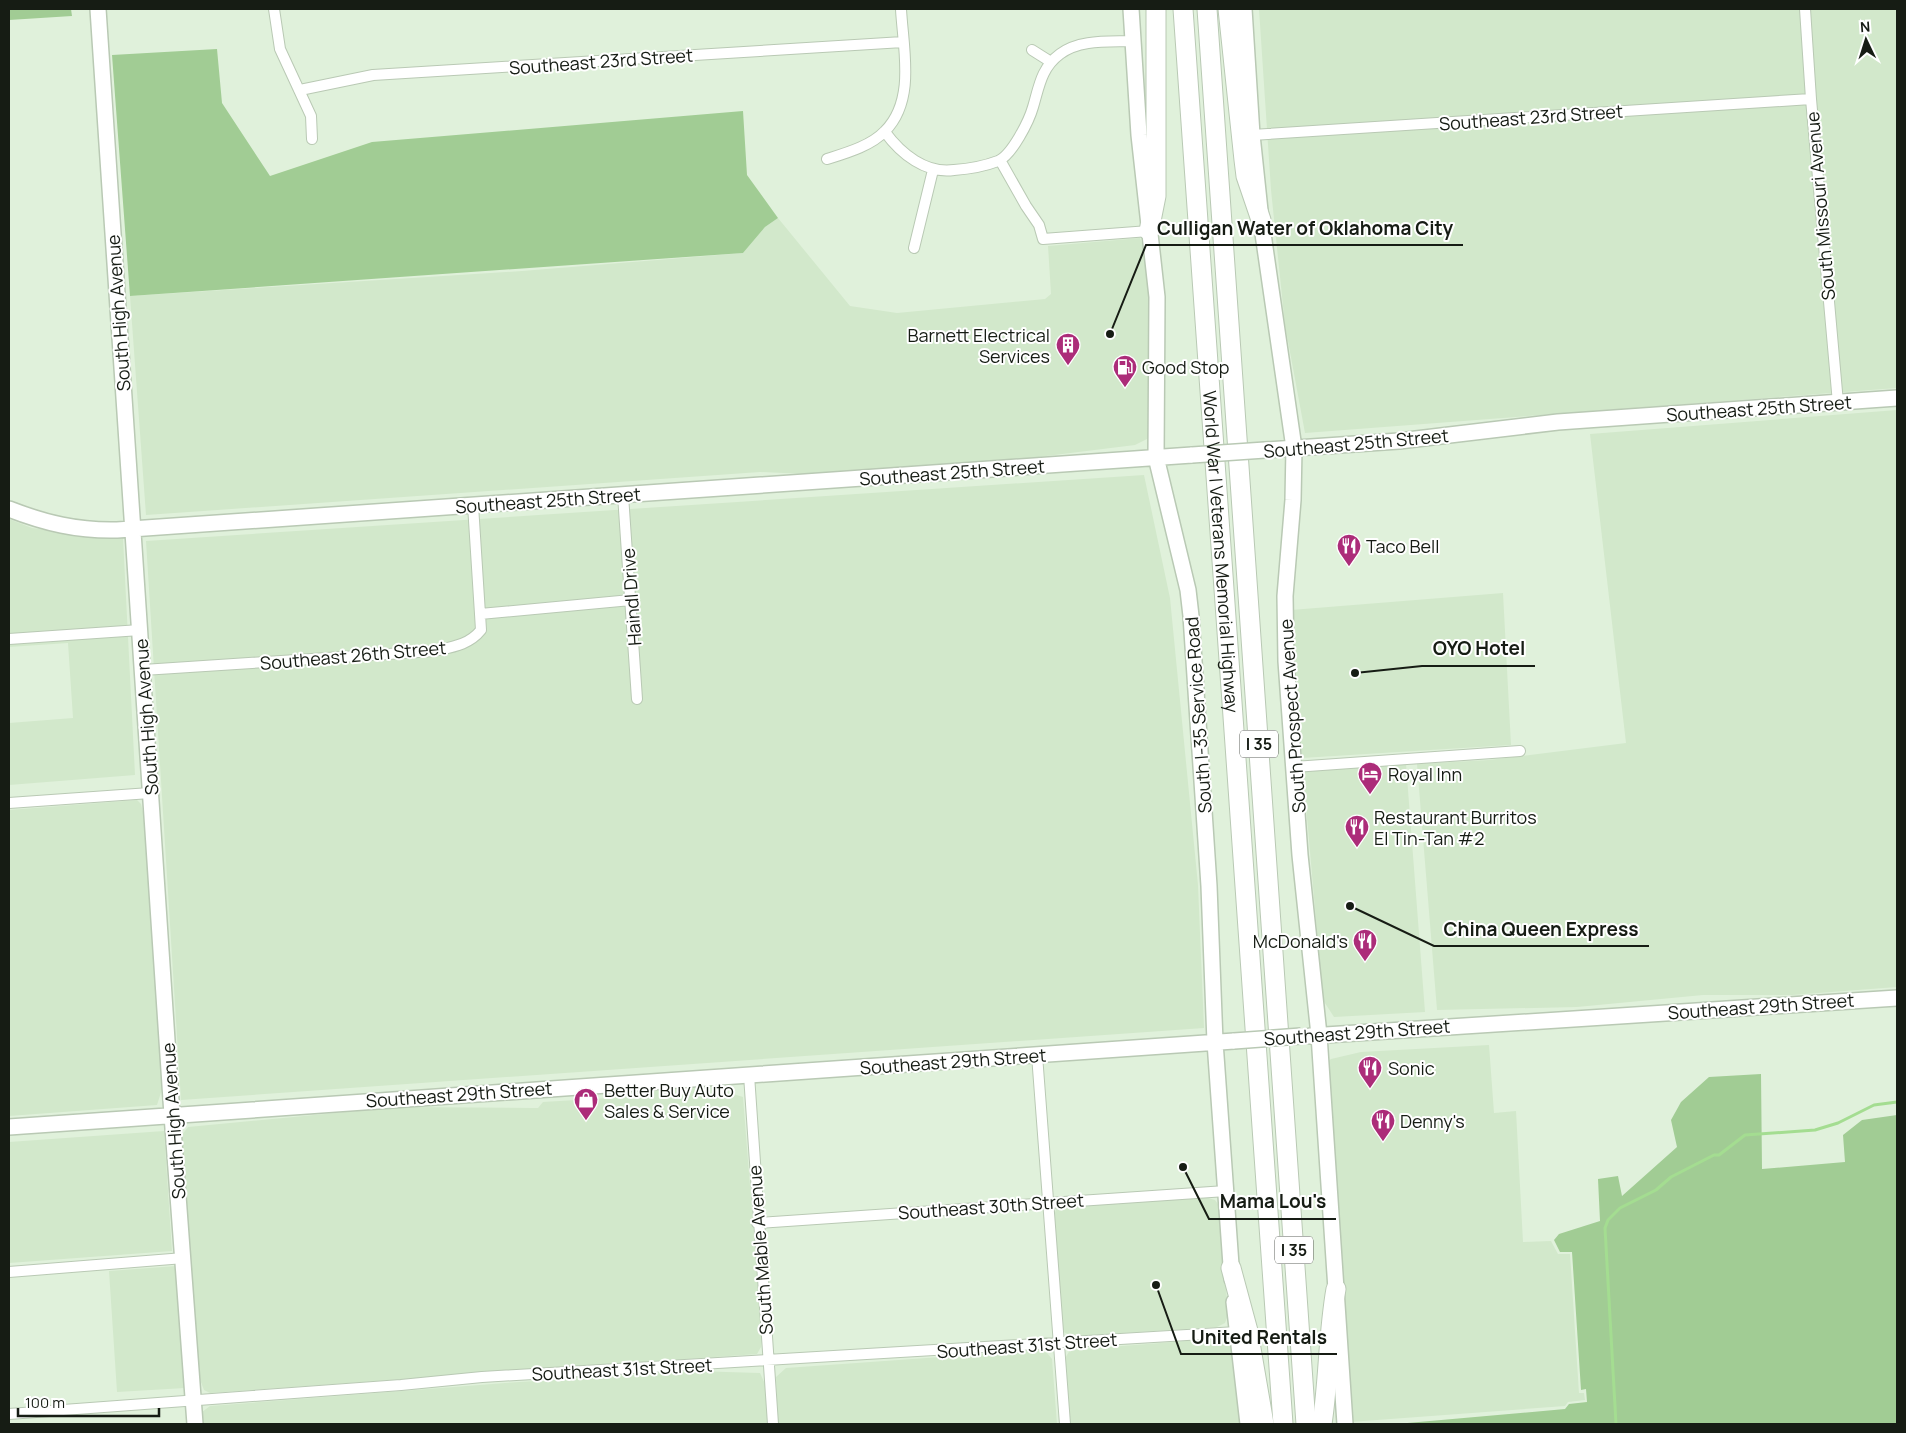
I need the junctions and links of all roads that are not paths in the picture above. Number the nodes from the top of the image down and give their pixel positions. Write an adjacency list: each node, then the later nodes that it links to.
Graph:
1 (98, 9): 33 (main road, South High Avenue)
2 (274, 9): 15 (street)
3 (901, 9): 12 (street)
4 (1131, 9): 11 (main road, South I-35 Service Road)
5 (1156, 9): 24 (highway)
6 (1183, 9): 68 (highway, World War I Veterans Memorial Highway / I 35)
7 (1207, 9): 69 (highway, World War I Veterans Memorial Highway / I 35)
8 (1228, 9): 23 (highway)
9 (1244, 9): 18 (main road, South Prospect Avenue)
10 (1805, 9): 16 (street, South Missouri Avenue)
11 (1133, 40): 14 (street); 24 (main road, South I-35 Service Road)
12 (903, 42): 15 (street, Southeast 23rd Street); 17 (street)
13 (1032, 50): 14 (street)
14 (1051, 62): 21 (street)
15 (300, 90): 19 (street)
16 (1811, 99): 18 (street, Southeast 23rd Street); 27 (street, South Missouri Avenue)
17 (885, 132): 20 (street); 22 (street)
18 (1252, 135): 23 (main road, South Prospect Avenue)
19 (312, 139)
20 (827, 160)
21 (1000, 160): 22 (street); 24 (street)
22 (933, 170): 25 (street)
23 (1261, 220): 28 (main road, South Prospect Avenue)
24 (1149, 230): 29 (main road, South I-35 Service Road)
25 (914, 248)
26 (1897, 398): 27 (main road, Southeast 25th Street)
27 (1838, 402): 28 (main road, Southeast 25th Street)
28 (1294, 448): 29 (main road, Southeast 25th Street, bridge); 41 (main road, South Prospect Avenue)
29 (1156, 457): 30 (main road, Southeast 25th Street); 46 (main road, South I-35 Service Road)
30 (623, 495): 31 (main road, Southeast 25th Street); 34 (street, Haindl Drive)
31 (473, 505): 33 (main road, Southeast 25th Street); 35 (street, Southeast 26th Street)
32 (9, 509): 33 (main road, Southeast 25th Street)
33 (133, 529): 36 (main road, South High Avenue)
34 (631, 600): 35 (street); 39 (street, Haindl Drive)
35 (480, 614): 38 (street, Southeast 26th Street)
36 (140, 630): 37 (street); 38 (main road, South High Avenue)
37 (9, 639)
38 (143, 670): 42 (main road, South High Avenue)
39 (637, 699)
40 (1520, 751): 41 (street)
41 (1294, 768): 45 (main road, South Prospect Avenue)
42 (150, 793): 43 (street); 49 (main road, South High Avenue)
43 (9, 803)
44 (1897, 998): 45 (main road, Southeast 29th Street)
45 (1319, 1035): 46 (main road, Southeast 29th Street, bridge); 57 (main road, South Prospect Avenue)
46 (1215, 1042): 47 (main road, Southeast 29th Street); 51 (main road, South I-35 Service Road)
47 (1037, 1055): 48 (main road, Southeast 29th Street); 52 (street)
48 (749, 1075): 49 (main road, Southeast 29th Street); 53 (street, South Mable Avenue)
49 (172, 1115): 50 (main road, Southeast 29th Street); 54 (main road, South High Avenue)
50 (9, 1127)
51 (1226, 1191): 52 (street, Southeast 30th Street); 55 (main road, South I-35 Service Road)
52 (1049, 1202): 53 (street, Southeast 30th Street); 59 (street)
53 (757, 1223): 60 (street, South Mable Avenue)
54 (184, 1258): 56 (street); 61 (main road, South High Avenue)
55 (1231, 1268): 58 (main road, South I-35 Service Road); 67 (highway)
56 (9, 1272)
57 (1336, 1288): 70 (highway); 71 (main road, South Prospect Avenue)
58 (1237, 1332): 59 (street, Southeast 31st Street); 66 (main road, South I-35 Service Road)
59 (1060, 1343): 60 (street, Southeast 31st Street); 65 (street)
60 (768, 1361): 61 (street, Southeast 31st Street); 64 (street, South Mable Avenue)
61 (193, 1399): 62 (street, Southeast 31st Street); 63 (main road, South High Avenue)
62 (9, 1414)
63 (195, 1424)
64 (773, 1424)
65 (1065, 1424)
66 (1248, 1424)
67 (1264, 1424)
68 (1282, 1424)
69 (1306, 1424)
70 (1322, 1424)
71 (1345, 1424)

